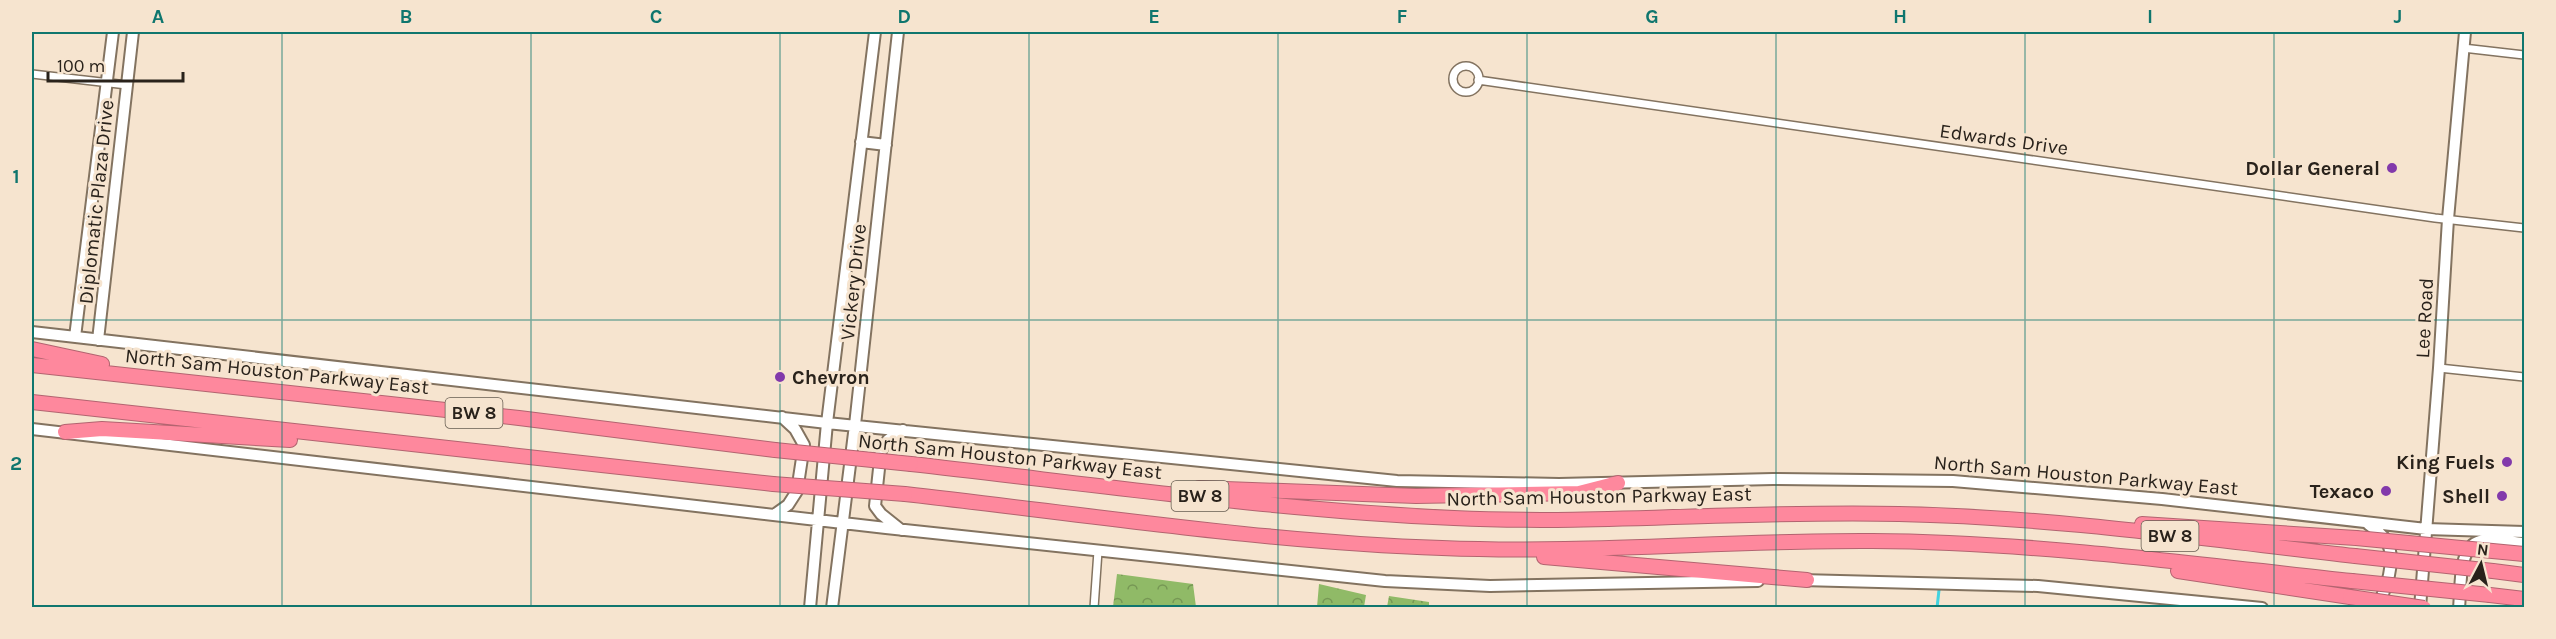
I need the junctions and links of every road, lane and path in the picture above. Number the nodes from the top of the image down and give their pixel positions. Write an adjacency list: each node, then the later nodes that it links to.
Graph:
1 (113, 32): 10 (main road, Diplomatic Plaza Drive)
2 (133, 32): 11 (main road, Diplomatic Plaza Drive)
3 (875, 32): 12 (main road, Vickery Drive)
4 (898, 32): 13 (main road, Vickery Drive)
5 (2465, 32): 6 (main road, Lee Road)
6 (2463, 48): 7 (street); 14 (main road, Lee Road)
7 (2524, 55)
8 (32, 74): 10 (street)
9 (1478, 80): 14 (street, Edwards Drive)
10 (107, 83): 11 (street); 17 (main road, Diplomatic Plaza Drive)
11 (127, 85): 18 (main road, Diplomatic Plaza Drive)
12 (861, 142): 13 (main road); 26 (main road, Vickery Drive)
13 (886, 145): 27 (main road, Vickery Drive)
14 (2448, 219): 15 (street, Edwards Drive); 21 (main road, Lee Road)
15 (2524, 228)
16 (32, 332): 17 (main road, North Sam Houston Parkway East)
17 (75, 337): 18 (main road, North Sam Houston Parkway East)
18 (98, 340): 25 (main road, North Sam Houston Parkway East)
19 (32, 349): 23 (highway)
20 (32, 364): 23 (highway, North Sam Houston Parkway East / BW 8)
21 (2439, 369): 22 (street); 39 (main road, Lee Road)
22 (2524, 377)
23 (172, 379): 33 (highway, North Sam Houston Parkway East / BW 8, bridge)
24 (32, 402): 31 (highway, BW 8)
25 (782, 417): 26 (main road, North Sam Houston Parkway East); 34 (main road)
26 (827, 423): 27 (main road, North Sam Houston Parkway East); 36 (main road, Vickery Drive)
27 (855, 425): 29 (main road, North Sam Houston Parkway East); 37 (main road, Vickery Drive)
28 (32, 429): 30 (main road)
29 (904, 430): 32 (main road, North Sam Houston Parkway East); 40 (main road)
30 (64, 432): 31 (highway); 34 (main road)
31 (541, 460): 43 (highway, BW 8, bridge)
32 (1618, 483): 33 (highway); 38 (main road, North Sam Houston Parkway East)
33 (1098, 485): 35 (highway, North Sam Houston Parkway East / BW 8)
34 (774, 515): 36 (main road)
35 (1984, 517): 46 (highway, bridge); 47 (highway, North Sam Houston Parkway East / BW 8, bridge)
36 (819, 520): 37 (main road); 50 (main road, Vickery Drive)
37 (843, 522): 40 (main road); 51 (main road, Vickery Drive)
38 (2366, 523): 39 (main road, North Sam Houston Parkway East); 54 (main road)
39 (2426, 529): 41 (main road, North Sam Houston Parkway East); 55 (main road, Lee Road)
40 (902, 530): 45 (main road)
41 (2524, 532)
42 (2524, 543): 56 (main road)
43 (1443, 548): 44 (highway, BW 8); 48 (highway)
44 (2043, 550): 49 (highway, BW 8, bridge); 55 (highway, bridge)
45 (1098, 551): 48 (main road); 52 (street)
46 (2524, 554)
47 (2524, 575)
48 (1807, 580): 53 (main road)
49 (2524, 599)
50 (810, 608)
51 (832, 608)
52 (1094, 608)
53 (2262, 608)
54 (2374, 608)
55 (2422, 608)
56 (2459, 608)

